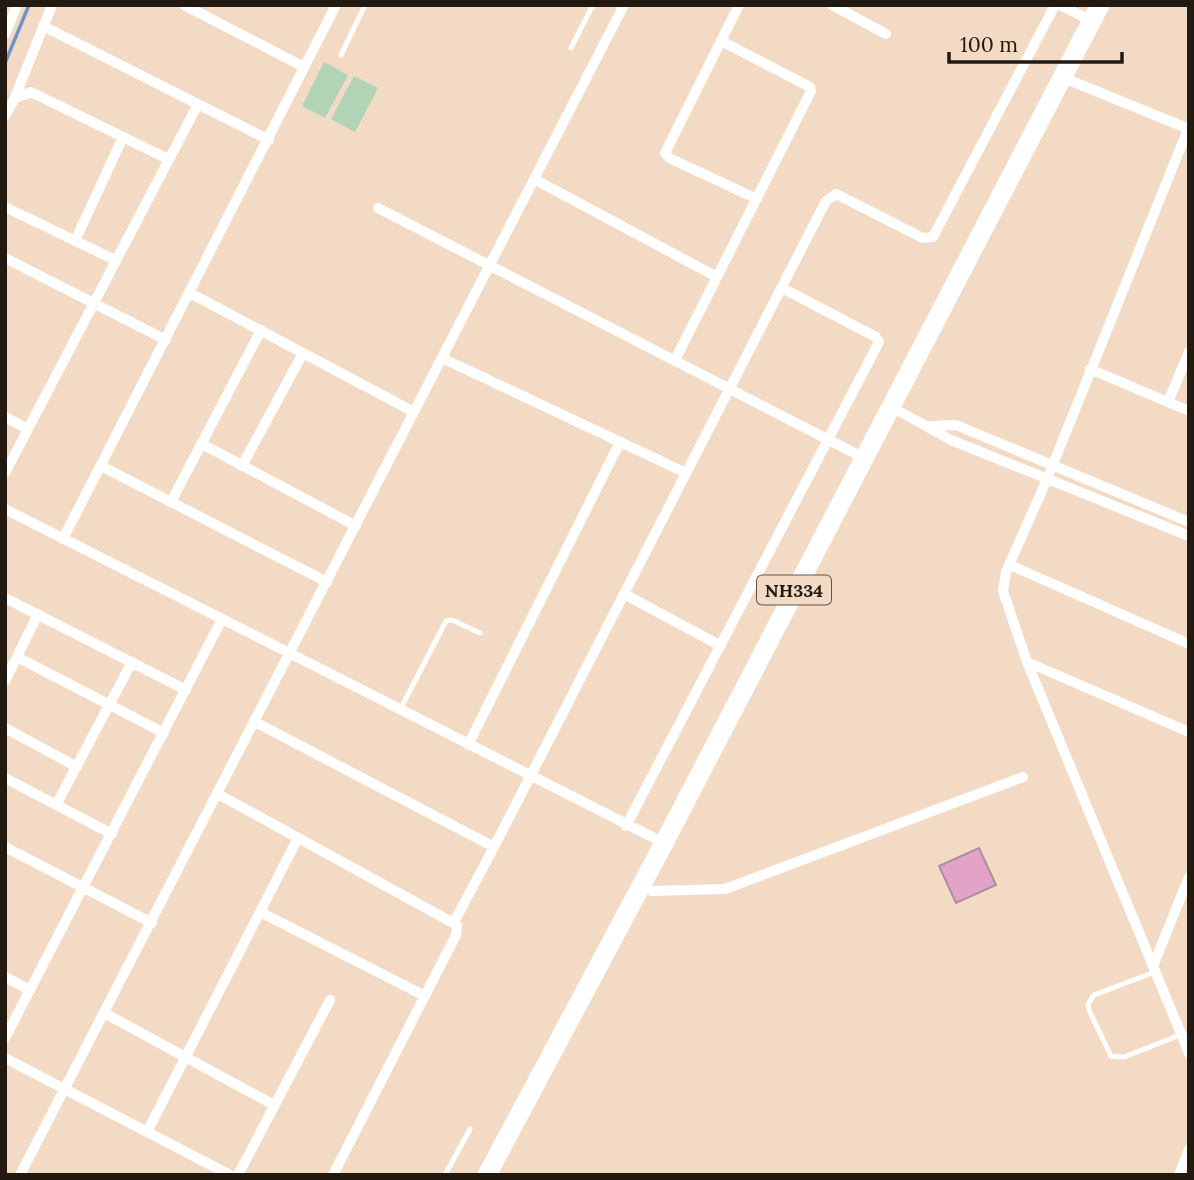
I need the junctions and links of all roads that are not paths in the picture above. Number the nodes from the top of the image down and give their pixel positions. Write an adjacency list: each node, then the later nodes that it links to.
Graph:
1 (17, 5): 14 (street)
2 (52, 5): 13 (street)
3 (184, 5): 19 (street)
4 (336, 5): 19 (street)
5 (366, 5): 18 (lane)
6 (593, 5): 17 (lane)
7 (624, 5): 28 (street)
8 (739, 5): 16 (street)
9 (832, 5): 15 (street)
10 (1058, 5): 12 (street); 37 (street)
11 (1115, 5): 20 (highway, NH334)
12 (1096, 13): 20 (highway, NH334)
13 (43, 26): 21 (street); 22 (street)
14 (6, 32)
15 (886, 34)
16 (721, 41): 29 (street); 29 (street)
17 (571, 48)
18 (341, 55)
19 (304, 67): 26 (street)
20 (1070, 80): 24 (street); 49 (highway, NH334)
21 (15, 98): 23 (street); 25 (street)
22 (198, 104): 26 (street); 27 (street)
23 (5, 116)
24 (1188, 129): 46 (street)
25 (123, 137): 27 (street); 32 (street)
26 (269, 140): 38 (street)
27 (168, 159): 34 (street)
28 (534, 179): 35 (street); 36 (street)
29 (757, 199): 36 (street)
30 (5, 207): 32 (street)
31 (379, 208): 35 (street)
32 (75, 241): 34 (street)
33 (5, 258): 39 (street)
34 (115, 260): 39 (street)
35 (489, 266): 44 (street); 45 (street)
36 (717, 277): 45 (street)
37 (782, 288): 47 (street); 55 (street)
38 (190, 293): 40 (street); 41 (street)
39 (93, 303): 41 (street); 54 (street)
40 (261, 331): 43 (street); 57 (street)
41 (166, 340): 60 (street)
42 (1189, 352): 48 (street)
43 (303, 353): 51 (street); 61 (street)
44 (442, 358): 51 (street); 56 (street)
45 (675, 360): 47 (street)
46 (1090, 369): 48 (street); 59 (street)
47 (730, 388): 55 (street); 63 (street)
48 (1168, 402): 50 (street)
49 (896, 409): 53 (street); 58 (highway, NH334); 107 (highway, NH334)
50 (1189, 411)
51 (414, 412): 68 (street)
52 (5, 417): 54 (street)
53 (930, 426): 59 (street); 64 (street)
54 (28, 429): 62 (street)
55 (829, 440): 58 (street); 79 (street)
56 (620, 442): 63 (street); 92 (street)
57 (202, 444): 61 (street); 65 (street)
58 (864, 458): 102 (highway, NH334)
59 (1052, 465): 64 (street); 67 (street)
60 (101, 466): 65 (street); 70 (street)
61 (242, 466): 68 (street)
62 (5, 473)
63 (687, 473): 73 (street)
64 (1048, 477): 69 (street); 71 (street)
65 (171, 502): 72 (street)
66 (5, 509): 70 (street)
67 (1189, 522)
68 (355, 526): 72 (street)
69 (1189, 536)
70 (64, 538): 76 (street)
71 (1010, 565): 78 (street); 83 (street)
72 (327, 582): 80 (street)
73 (624, 594): 79 (street); 94 (street)
74 (5, 598): 75 (street)
75 (38, 614): 81 (street); 82 (street)
76 (222, 619): 80 (street); 85 (street)
77 (480, 633): 87 (lane)
78 (1189, 644)
79 (721, 646): 99 (street)
80 (290, 654): 87 (street); 88 (street)
81 (17, 657): 84 (street); 86 (street)
82 (132, 662): 85 (street); 86 (street)
83 (1027, 663): 90 (street); 111 (street)
84 (5, 681)
85 (186, 690): 91 (street)
86 (109, 706): 91 (street); 93 (street)
87 (400, 710): 92 (street)
88 (255, 722): 97 (street); 104 (street)
89 (5, 728): 93 (street)
90 (1189, 732)
91 (164, 733): 100 (street)
92 (468, 745): 94 (street)
93 (77, 766): 98 (street)
94 (530, 776): 99 (street); 104 (street)
95 (1023, 777): 107 (street)
96 (5, 778): 98 (street)
97 (218, 794): 101 (street); 110 (street)
98 (57, 805): 100 (street)
99 (626, 826): 102 (street)
100 (111, 834): 106 (street)
101 (298, 838): 108 (street); 109 (street)
102 (664, 843): 132 (highway, NH334)
103 (5, 847): 106 (street)
104 (494, 847): 109 (street)
105 (1189, 877): 111 (street)
106 (83, 887): 110 (street); 113 (street)
107 (652, 891): 133 (highway, NH334)
108 (260, 912): 114 (street); 120 (street)
109 (454, 922): 114 (street)
110 (152, 923): 116 (street)
111 (1154, 969): 117 (street); 117 (lane)
112 (5, 977): 113 (street)
113 (30, 990): 118 (street)
114 (425, 996): 130 (street)
115 (330, 1000): 123 (street)
116 (106, 1014): 120 (street); 122 (street)
117 (1180, 1035): 119 (street)
118 (5, 1038)
119 (1189, 1054)
120 (185, 1057): 123 (street); 125 (street)
121 (5, 1058): 122 (street)
122 (65, 1089): 125 (street); 127 (street)
123 (274, 1105): 129 (street)
124 (470, 1129): 131 (lane)
125 (147, 1132): 128 (street)
126 (1189, 1149): 134 (street)
127 (20, 1175)
128 (230, 1175)
129 (238, 1175)
130 (333, 1175)
131 (445, 1175)
132 (487, 1175)
133 (502, 1175)
134 (1179, 1175)

